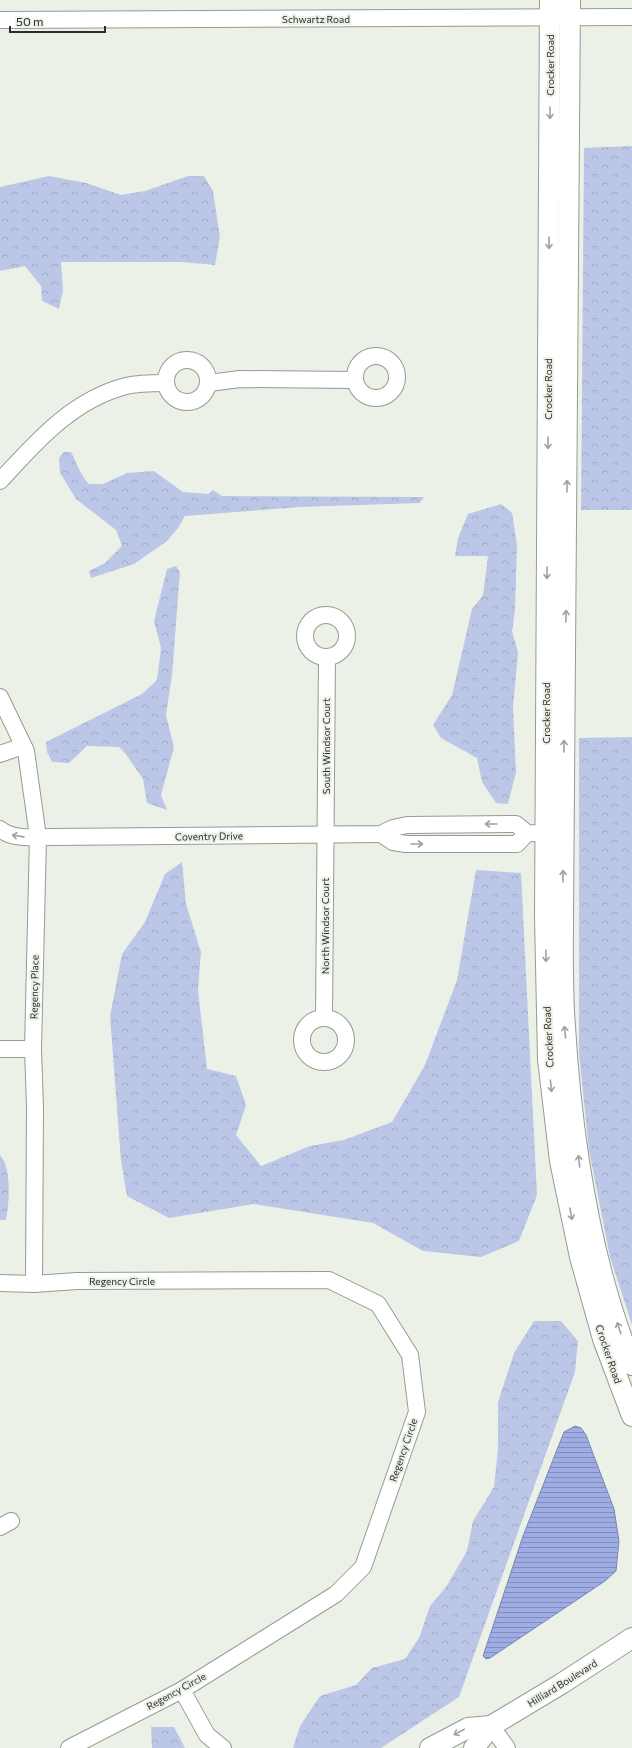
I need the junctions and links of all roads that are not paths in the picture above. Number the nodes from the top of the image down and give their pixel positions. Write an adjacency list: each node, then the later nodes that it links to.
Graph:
1 (550, 9): 2 (street, Schwartz Road); 4 (street, Schwartz Road); 15 (main road, Crocker Road, one-way to 15)
2 (570, 9): 3 (street, Schwartz Road); 15 (main road, Crocker Road, one-way to 2)
3 (632, 17)
4 (0, 20)
5 (354, 380): 7 (street)
6 (166, 383): 7 (street); 7 (street); 8 (street)
7 (209, 383)
8 (0, 481)
9 (327, 657): 14 (street, South Windsor Court)
10 (0, 697): 11 (street, Regency Place)
11 (23, 746): 12 (street); 16 (street, Regency Place)
12 (0, 754)
13 (0, 828): 16 (street, Coventry Drive, one-way to 13)
14 (326, 834): 15 (street, Coventry Drive); 16 (street, Coventry Drive); 17 (street, North Windsor Court)
15 (545, 834): 22 (main road, Crocker Road, one-way to 15); 23 (main road, Crocker Road, one-way to 23)
16 (38, 837): 19 (street, Regency Place)
17 (324, 1017)
18 (0, 1049): 19 (street)
19 (33, 1049): 21 (street, Regency Place)
20 (0, 1283): 21 (street, Regency Circle)
21 (34, 1284): 25 (street, Regency Circle)
22 (632, 1365)
23 (632, 1416)
24 (632, 1638): 26 (main road, Hilliard Boulevard)
25 (182, 1690): 27 (street); 28 (street, Regency Circle)
26 (491, 1726): 30 (main road, Hilliard Boulevard, one-way to 30); 31 (main road, Hilliard Boulevard); 32 (street)
27 (208, 1741): 29 (street)
28 (69, 1748)
29 (223, 1748)
30 (430, 1748)
31 (474, 1748)
32 (507, 1748)

